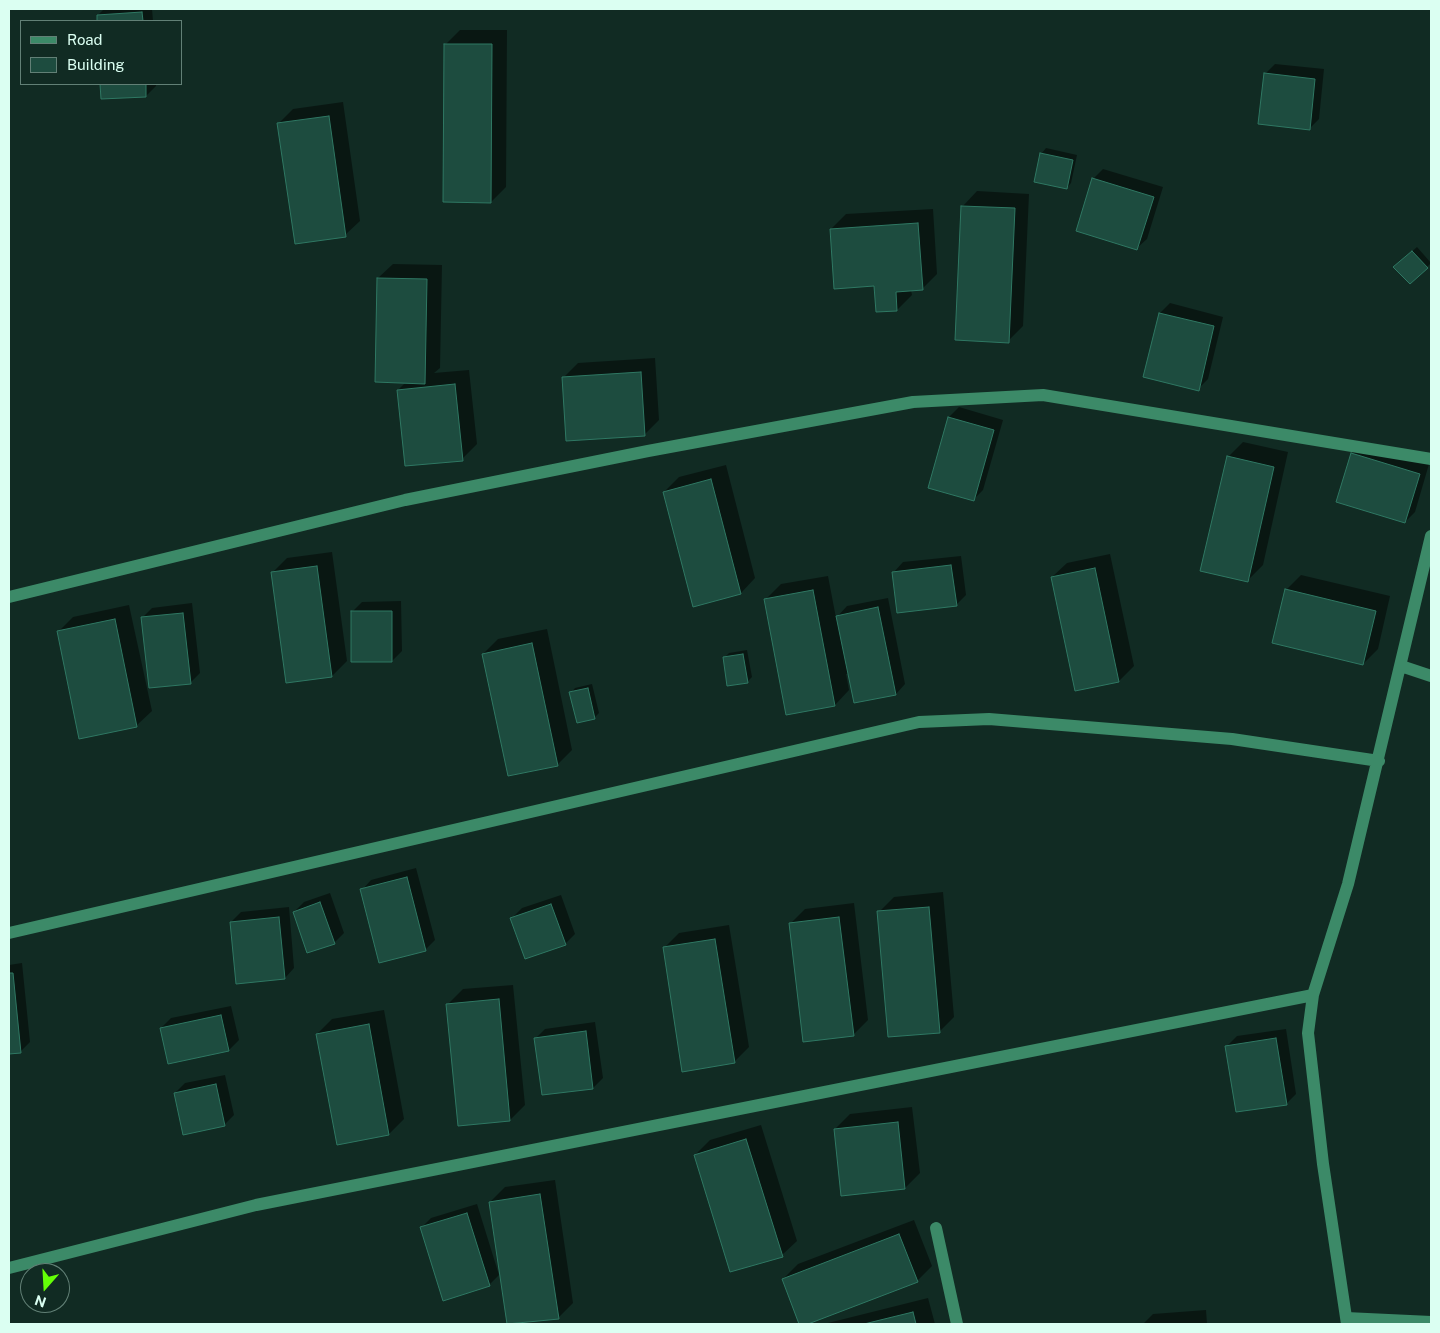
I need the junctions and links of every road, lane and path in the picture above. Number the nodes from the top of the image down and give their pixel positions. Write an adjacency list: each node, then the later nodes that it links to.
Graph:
1 (1431, 459): 3 (street)
2 (1431, 536): 4 (street)
3 (9, 597)
4 (1401, 666): 5 (street); 6 (street)
5 (1431, 676)
6 (1379, 761): 7 (street); 8 (street)
7 (9, 934)
8 (1313, 995): 10 (street); 11 (street)
9 (936, 1228): 13 (street)
10 (9, 1268)
11 (1346, 1321): 12 (street)
12 (1431, 1322)
13 (958, 1324)

